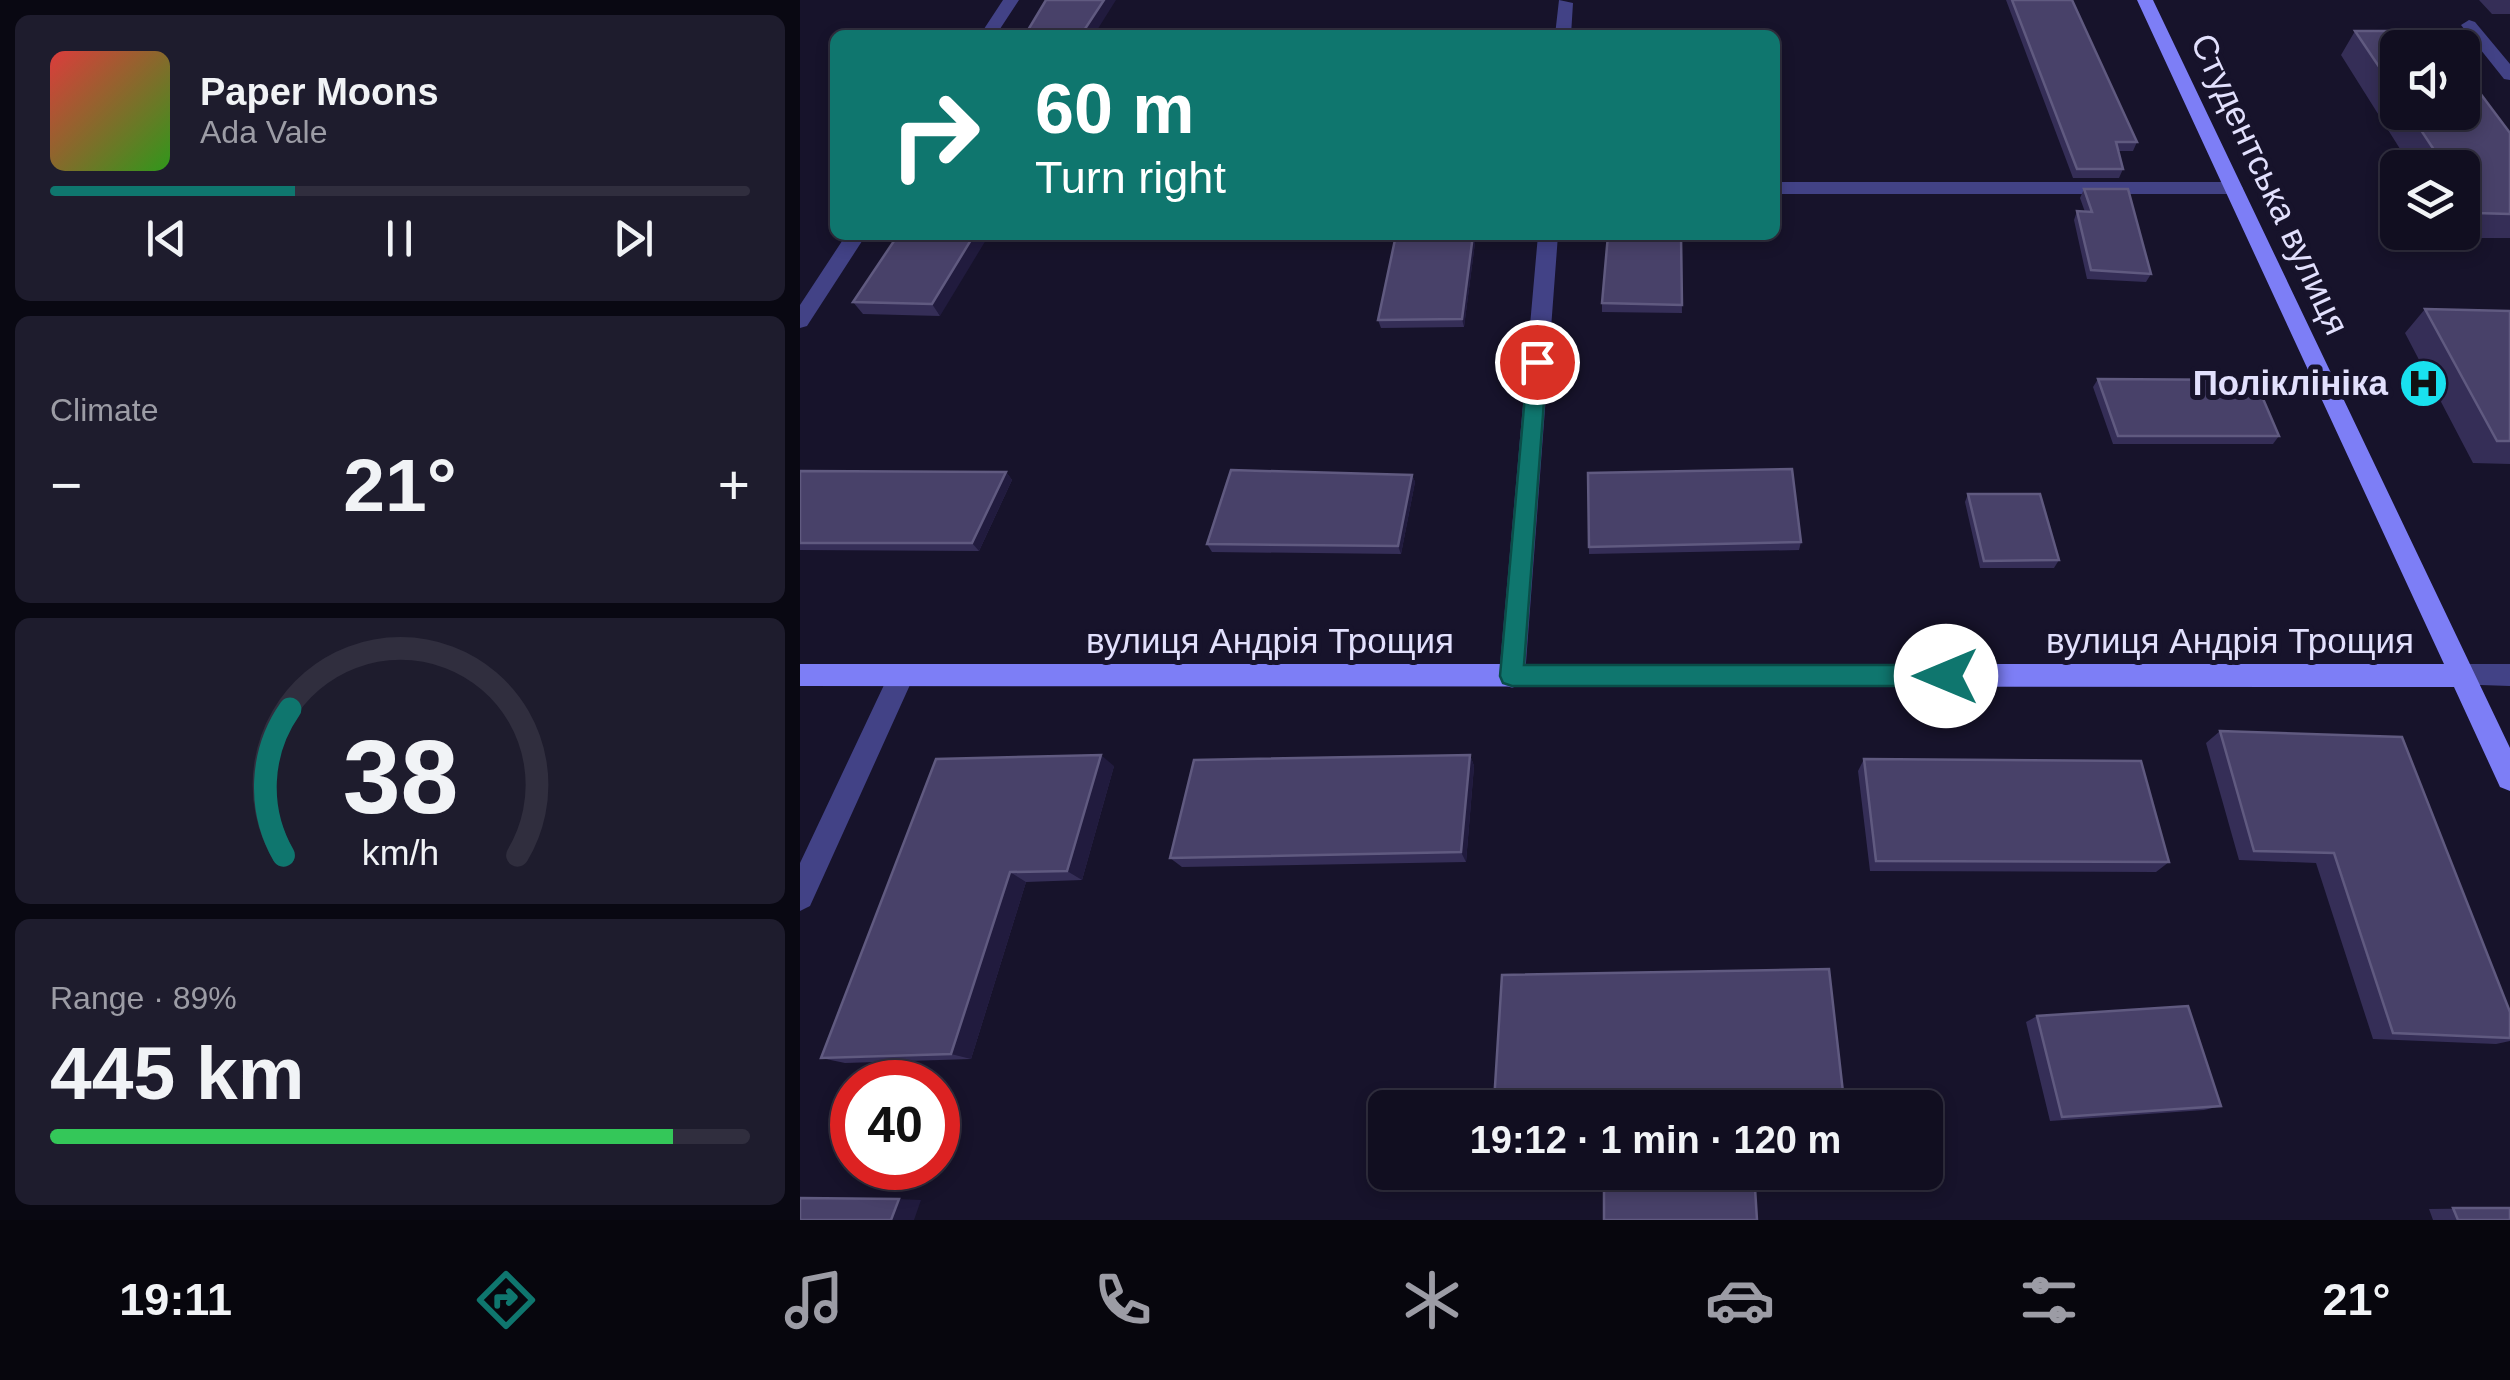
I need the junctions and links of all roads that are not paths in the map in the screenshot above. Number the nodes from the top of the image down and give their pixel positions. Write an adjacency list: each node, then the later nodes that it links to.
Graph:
1 (1011, 0): 5 (street)
2 (2145, 0): 9 (street, Студентська вулиця)
3 (1565, 3): 6 (street)
4 (2470, 25): 7 (street)
5 (991, 30)
6 (1564, 30)
7 (2510, 75)
8 (1780, 188): 9 (street)
9 (2234, 188): 17 (street, Студентська вулиця)
10 (853, 240): 12 (street)
11 (1548, 240): 16 (street)
12 (800, 321)
13 (800, 675): 15 (street, вулиця Андрія Трощия)
14 (2510, 675): 17 (street)
15 (900, 676): 16 (street, вулиця Андрія Трощия); 19 (street)
16 (1512, 676): 17 (street, вулиця Андрія Трощия)
17 (2460, 676): 18 (street, Студентська вулиця)
18 (2510, 778)
19 (800, 896)

